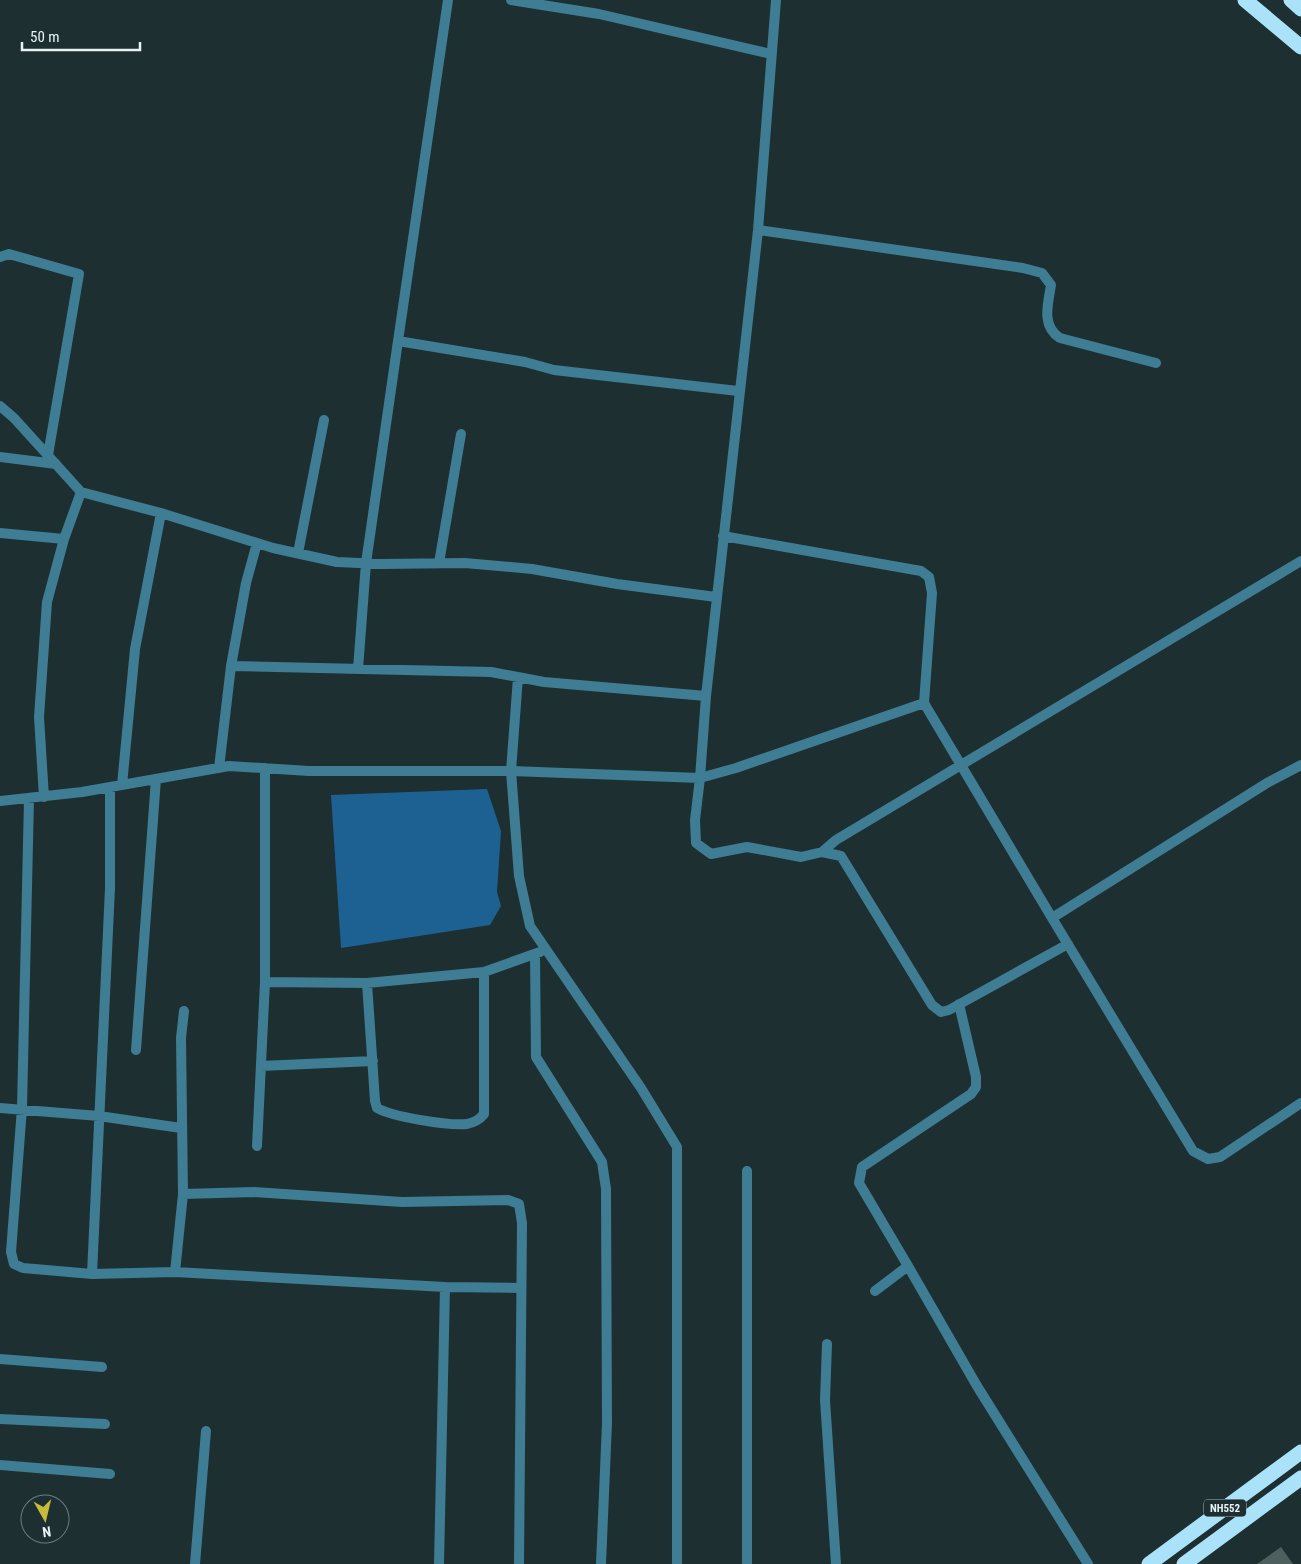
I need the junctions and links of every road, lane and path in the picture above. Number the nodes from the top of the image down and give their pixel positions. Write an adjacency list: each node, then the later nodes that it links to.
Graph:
1 (448, 0): 11 (street)
2 (511, 0): 8 (street)
3 (776, 0): 8 (street)
4 (1245, 0): 7 (highway)
5 (1290, 0): 6 (highway)
6 (1301, 9)
7 (1301, 47)
8 (771, 54): 9 (street)
9 (758, 230): 12 (street); 13 (street)
10 (0, 257): 17 (street)
11 (398, 341): 13 (street); 28 (street)
12 (1156, 363)
13 (738, 391): 23 (street)
14 (0, 406): 17 (street)
15 (324, 420): 26 (street)
16 (461, 434): 29 (street)
17 (48, 455): 19 (street)
18 (0, 457): 19 (street)
19 (56, 464): 20 (street)
20 (81, 492): 21 (street); 24 (street)
21 (161, 513): 25 (street); 43 (street)
22 (0, 533): 24 (street)
23 (723, 536): 30 (street); 35 (street)
24 (64, 539): 45 (street)
25 (257, 543): 26 (street); 31 (street)
26 (298, 553): 28 (street)
27 (1301, 561): 36 (street)
28 (366, 563): 29 (street); 32 (street)
29 (439, 563): 30 (street)
30 (716, 597): 34 (street)
31 (231, 666): 32 (street); 38 (street)
32 (358, 669): 33 (street)
33 (518, 677): 34 (street); 40 (street)
34 (706, 696): 41 (street)
35 (924, 702): 36 (street); 41 (street)
36 (960, 765): 48 (street); 49 (street)
37 (1301, 765): 49 (street)
38 (219, 768): 39 (street); 42 (street)
39 (265, 768): 40 (street); 54 (street)
40 (511, 771): 41 (street); 51 (street)
41 (700, 778): 48 (street)
42 (156, 779): 43 (street); 58 (street)
43 (122, 785): 44 (street)
44 (110, 787): 45 (street); 64 (street)
45 (44, 797): 46 (street)
46 (29, 799): 47 (street); 63 (street)
47 (0, 801)
48 (822, 852): 56 (street)
49 (1052, 918): 50 (street)
50 (1068, 944): 56 (street); 61 (street)
51 (546, 950): 52 (street); 89 (street)
52 (535, 954): 53 (street); 88 (street)
53 (484, 972): 55 (street); 59 (street)
54 (265, 982): 55 (street); 60 (street)
55 (367, 983): 59 (street)
56 (959, 1004): 69 (street)
57 (184, 1011): 65 (street)
58 (136, 1050)
59 (373, 1062): 60 (street)
60 (261, 1066): 66 (street)
61 (1301, 1103)
62 (0, 1108): 63 (street)
63 (22, 1108): 64 (street); 71 (street)
64 (99, 1116): 65 (street); 71 (street)
65 (181, 1128): 68 (street)
66 (257, 1146)
67 (747, 1171): 90 (street)
68 (183, 1194): 70 (street); 73 (street)
69 (908, 1266): 74 (street); 92 (street)
70 (175, 1272): 71 (street); 72 (street)
71 (92, 1274)
72 (444, 1287): 73 (street); 86 (street)
73 (521, 1288): 87 (street)
74 (875, 1291)
75 (827, 1344): 91 (street)
76 (0, 1359): 77 (street)
77 (102, 1367)
78 (0, 1419): 79 (street)
79 (105, 1424)
80 (206, 1431): 85 (street)
81 (1301, 1452): 93 (highway, NH552)
82 (0, 1465): 83 (street)
83 (110, 1474)
84 (1301, 1478): 94 (highway, NH552)
85 (195, 1564)
86 (439, 1564)
87 (519, 1564)
88 (601, 1564)
89 (677, 1564)
90 (747, 1564)
91 (836, 1564)
92 (1088, 1564)
93 (1149, 1564)
94 (1184, 1564)

